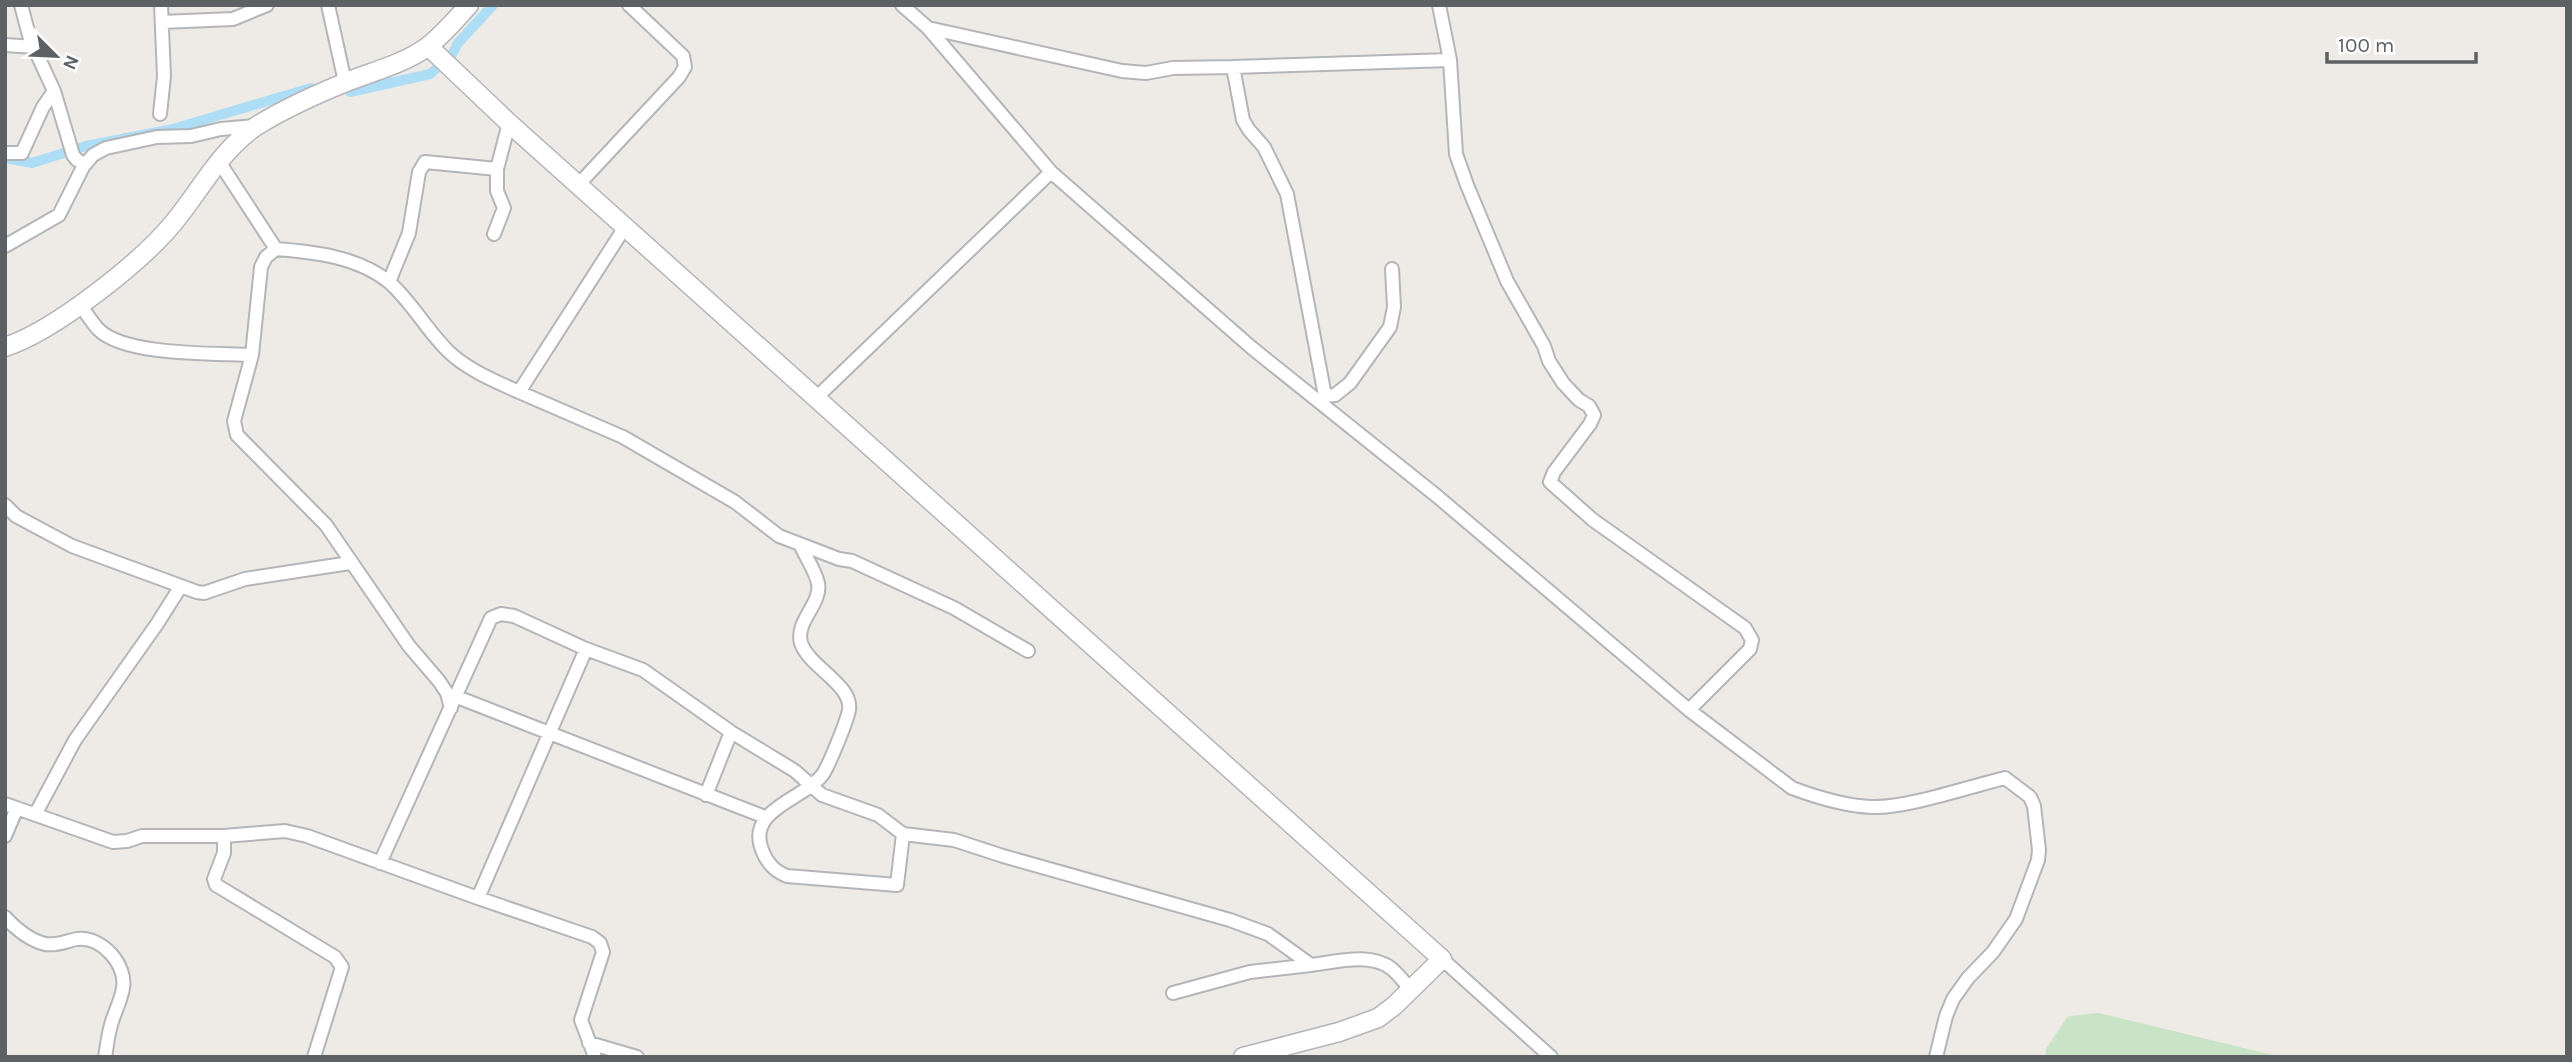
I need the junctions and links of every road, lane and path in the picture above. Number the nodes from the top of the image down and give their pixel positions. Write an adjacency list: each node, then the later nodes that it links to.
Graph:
1 (21, 5): 12 (street)
2 (161, 5): 9 (street)
3 (267, 5): 9 (street)
4 (328, 5): 16 (street)
5 (469, 5): 13 (street)
6 (902, 5): 10 (street)
7 (1438, 5): 14 (street)
8 (635, 7): 26 (street)
9 (162, 22): 18 (street)
10 (928, 27): 15 (street); 25 (street)
11 (5, 45): 12 (street)
12 (35, 47): 17 (street)
13 (437, 56): 16 (street); 19 (street)
14 (1450, 60): 15 (street); 48 (street)
15 (1233, 66): 38 (street)
16 (345, 82): 20 (street)
17 (54, 91): 21 (street); 23 (street)
18 (160, 114)
19 (509, 123): 24 (street); 26 (street)
20 (258, 126): 22 (street); 23 (street)
21 (5, 153)
22 (218, 160): 30 (street); 33 (street)
23 (85, 164): 29 (street)
24 (497, 169): 28 (street); 32 (street)
25 (1051, 172): 37 (street); 38 (street)
26 (579, 184): 27 (street)
27 (625, 227): 36 (street); 37 (street)
28 (494, 234)
29 (5, 246)
30 (276, 248): 32 (street); 35 (street)
31 (1392, 269): 38 (street)
32 (389, 282): 36 (street)
33 (79, 304): 34 (street); 35 (street)
34 (5, 347)
35 (252, 355): 41 (street)
36 (519, 392): 40 (street)
37 (817, 397): 62 (street)
38 (1323, 399): 48 (street)
39 (5, 505): 42 (street)
40 (800, 544): 44 (street); 51 (street)
41 (350, 563): 42 (street); 46 (street)
42 (181, 586): 54 (street)
43 (586, 649): 45 (street); 49 (street); 50 (street)
44 (1028, 651)
45 (466, 675): 46 (street); 47 (street)
46 (439, 681): 47 (street)
47 (454, 703): 50 (street); 59 (street)
48 (1689, 710): 73 (street)
49 (731, 732): 51 (street); 52 (street)
50 (548, 733): 52 (street); 60 (street)
51 (813, 785): 55 (street); 56 (street)
52 (706, 795): 55 (street)
53 (11, 806): 54 (street); 57 (street)
54 (36, 813): 58 (street)
55 (765, 817): 56 (street)
56 (903, 834): 63 (street)
57 (5, 836)
58 (224, 836): 59 (street); 68 (street)
59 (380, 863): 60 (street)
60 (478, 898): 66 (street)
61 (5, 917): 67 (street)
62 (1442, 959): 64 (street); 72 (street)
63 (1311, 965): 64 (street); 65 (street)
64 (1411, 989): 71 (street)
65 (1173, 993)
66 (589, 1043): 69 (street); 70 (street)
67 (105, 1057)
68 (314, 1057)
69 (594, 1057)
70 (636, 1057)
71 (1243, 1057)
72 (1551, 1057)
73 (1936, 1057)

